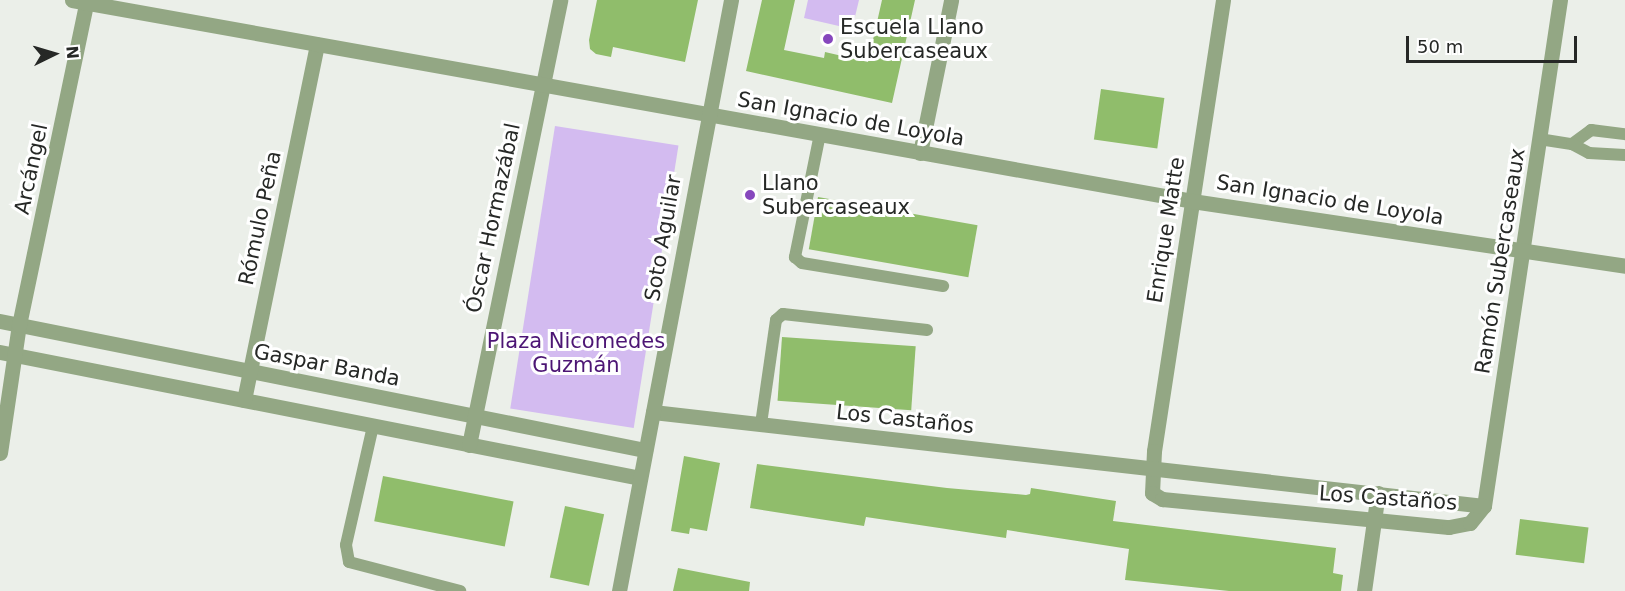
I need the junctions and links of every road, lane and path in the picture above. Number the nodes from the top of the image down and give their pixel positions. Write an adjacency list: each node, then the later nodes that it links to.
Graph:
1 (560, 0): 8 (street, Óscar Hormazábal)
2 (731, 0): 9 (street, Soto Aguilar)
3 (951, 0): 14 (street)
4 (1223, 0): 16 (street, Enrique Matte)
5 (1560, 0): 12 (street, Ramón Subercaseaux)
6 (82, 1): 7 (street, San Ignacio de Loyola); 21 (street, Arcángel)
7 (318, 44): 8 (street, San Ignacio de Loyola); 24 (street, Rómulo Peña)
8 (542, 85): 9 (street, San Ignacio de Loyola); 27 (street, Óscar Hormazábal)
9 (707, 114): 11 (street, San Ignacio de Loyola); 26 (street, Soto Aguilar)
10 (1625, 134): 13 (lane)
11 (819, 135): 14 (street, San Ignacio de Loyola); 19 (lane)
12 (1539, 139): 13 (lane); 17 (street, Ramón Subercaseaux)
13 (1572, 144): 15 (lane)
14 (920, 153): 16 (street, San Ignacio de Loyola)
15 (1625, 155)
16 (1192, 201): 17 (street, San Ignacio de Loyola); 33 (street, Enrique Matte)
17 (1523, 251): 18 (street, San Ignacio de Loyola); 36 (street, Ramón Subercaseaux)
18 (1625, 267)
19 (943, 286)
20 (0, 321): 21 (street, Gaspar Banda)
21 (19, 325): 23 (street, Arcángel); 24 (street, Gaspar Banda)
22 (927, 330): 28 (lane)
23 (8, 353): 25 (street); 32 (street, Arcángel)
24 (250, 371): 25 (street, Rómulo Peña); 27 (street, Gaspar Banda)
25 (244, 400): 29 (street)
26 (653, 412): 28 (street, Los Castaños); 31 (street, Soto Aguilar)
27 (475, 416): 30 (street, Óscar Hormazábal); 31 (street, Gaspar Banda)
28 (761, 424): 33 (street, Los Castaños)
29 (373, 426): 30 (street); 38 (lane)
30 (469, 445): 34 (street)
31 (645, 450): 34 (street, Soto Aguilar)
32 (0, 453)
33 (1152, 467): 35 (street, Los Castaños); 37 (street, Los Castaños)
34 (640, 478): 39 (street, Soto Aguilar)
35 (1378, 493): 36 (street, Los Castaños); 37 (street)
36 (1485, 506): 37 (street, Los Castaños)
37 (1374, 521): 40 (street)
38 (460, 591)
39 (620, 591)
40 (1364, 591)

